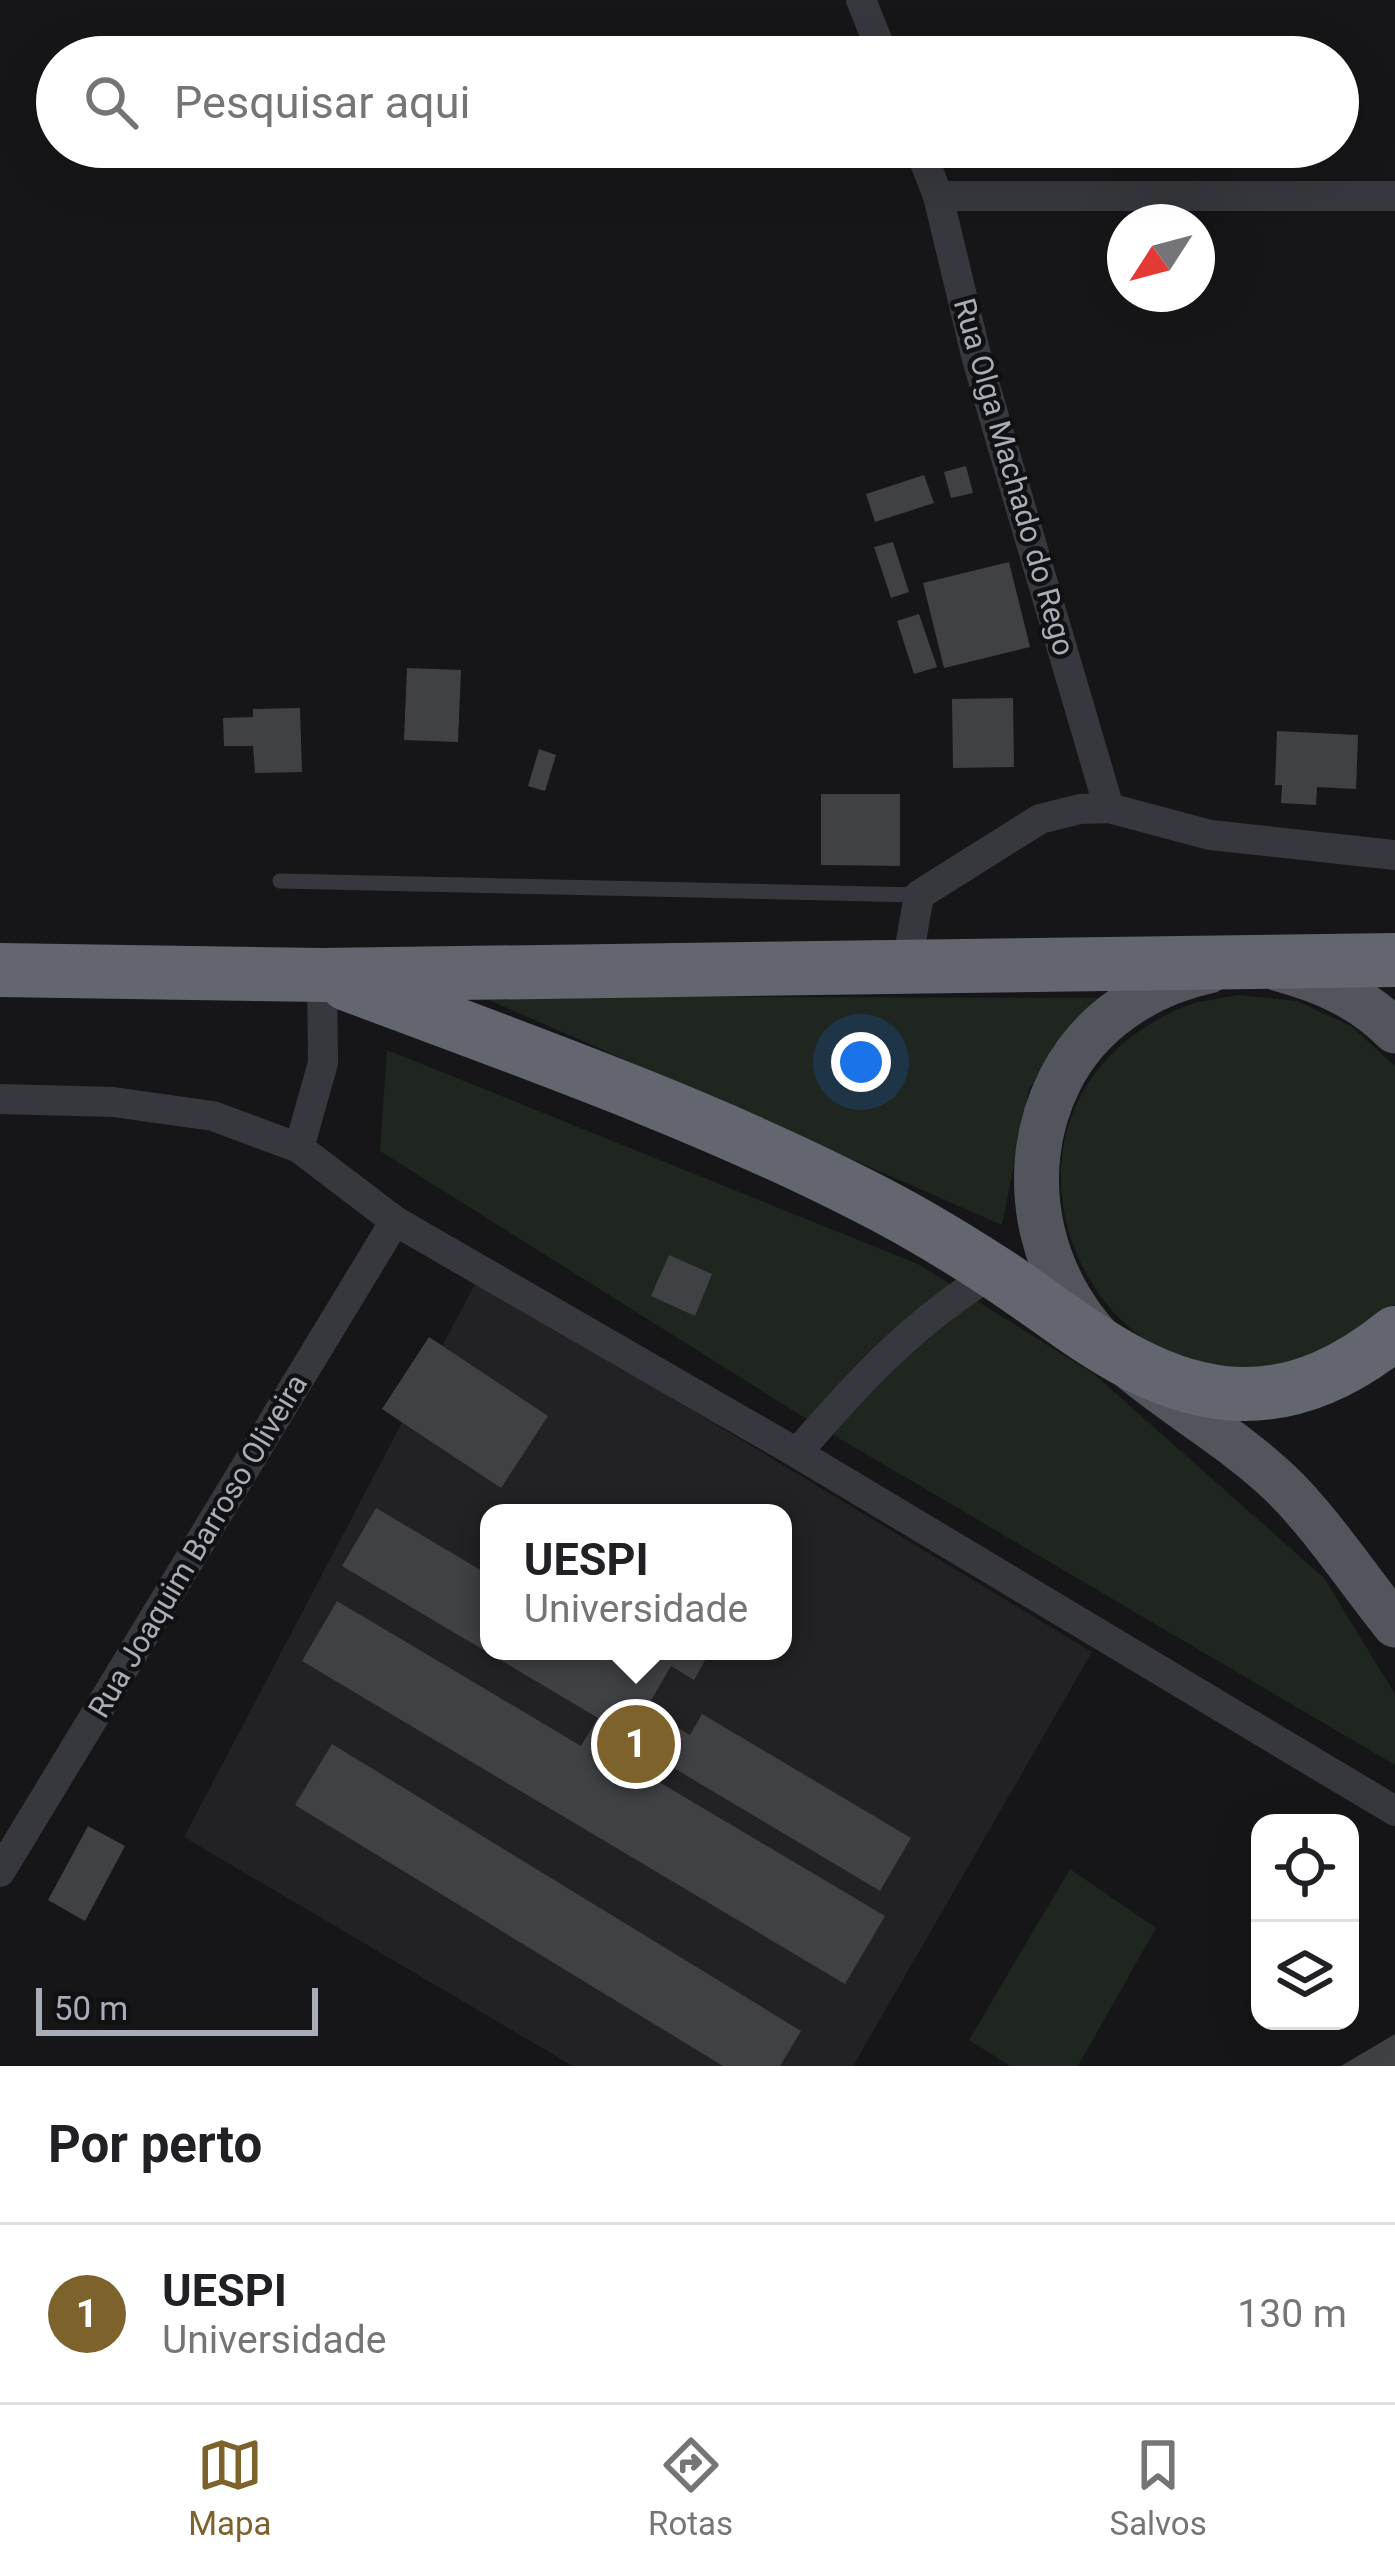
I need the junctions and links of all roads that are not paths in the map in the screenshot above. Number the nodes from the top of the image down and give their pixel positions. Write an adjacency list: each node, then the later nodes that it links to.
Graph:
1 (861, 0): 2 (street)
2 (876, 36)
3 (927, 168): 4 (street, Rua Olga Machado do Rego)
4 (938, 196): 5 (street); 6 (street, Rua Olga Machado do Rego)
5 (1395, 196)
6 (1109, 808): 7 (street); 9 (street)
7 (1395, 855)
8 (280, 881): 9 (lane)
9 (919, 895): 12 (street)
10 (1395, 960): 11 (highway)
11 (1255, 962): 12 (highway); 15 (main road); 21 (main road)
12 (907, 964): 14 (highway)
13 (0, 970): 14 (highway)
14 (322, 975): 17 (street); 19 (highway)
15 (1395, 1031)
16 (0, 1099): 17 (street)
17 (299, 1148): 18 (street)
18 (395, 1221): 22 (street); 25 (street, Rua Joaquim Barroso Oliveira)
19 (995, 1272): 21 (highway); 22 (street)
20 (1395, 1333): 21 (highway)
21 (1118, 1358): 23 (main road)
22 (797, 1453): 24 (street)
23 (1395, 1624)
24 (1395, 1810)
25 (0, 1872)

